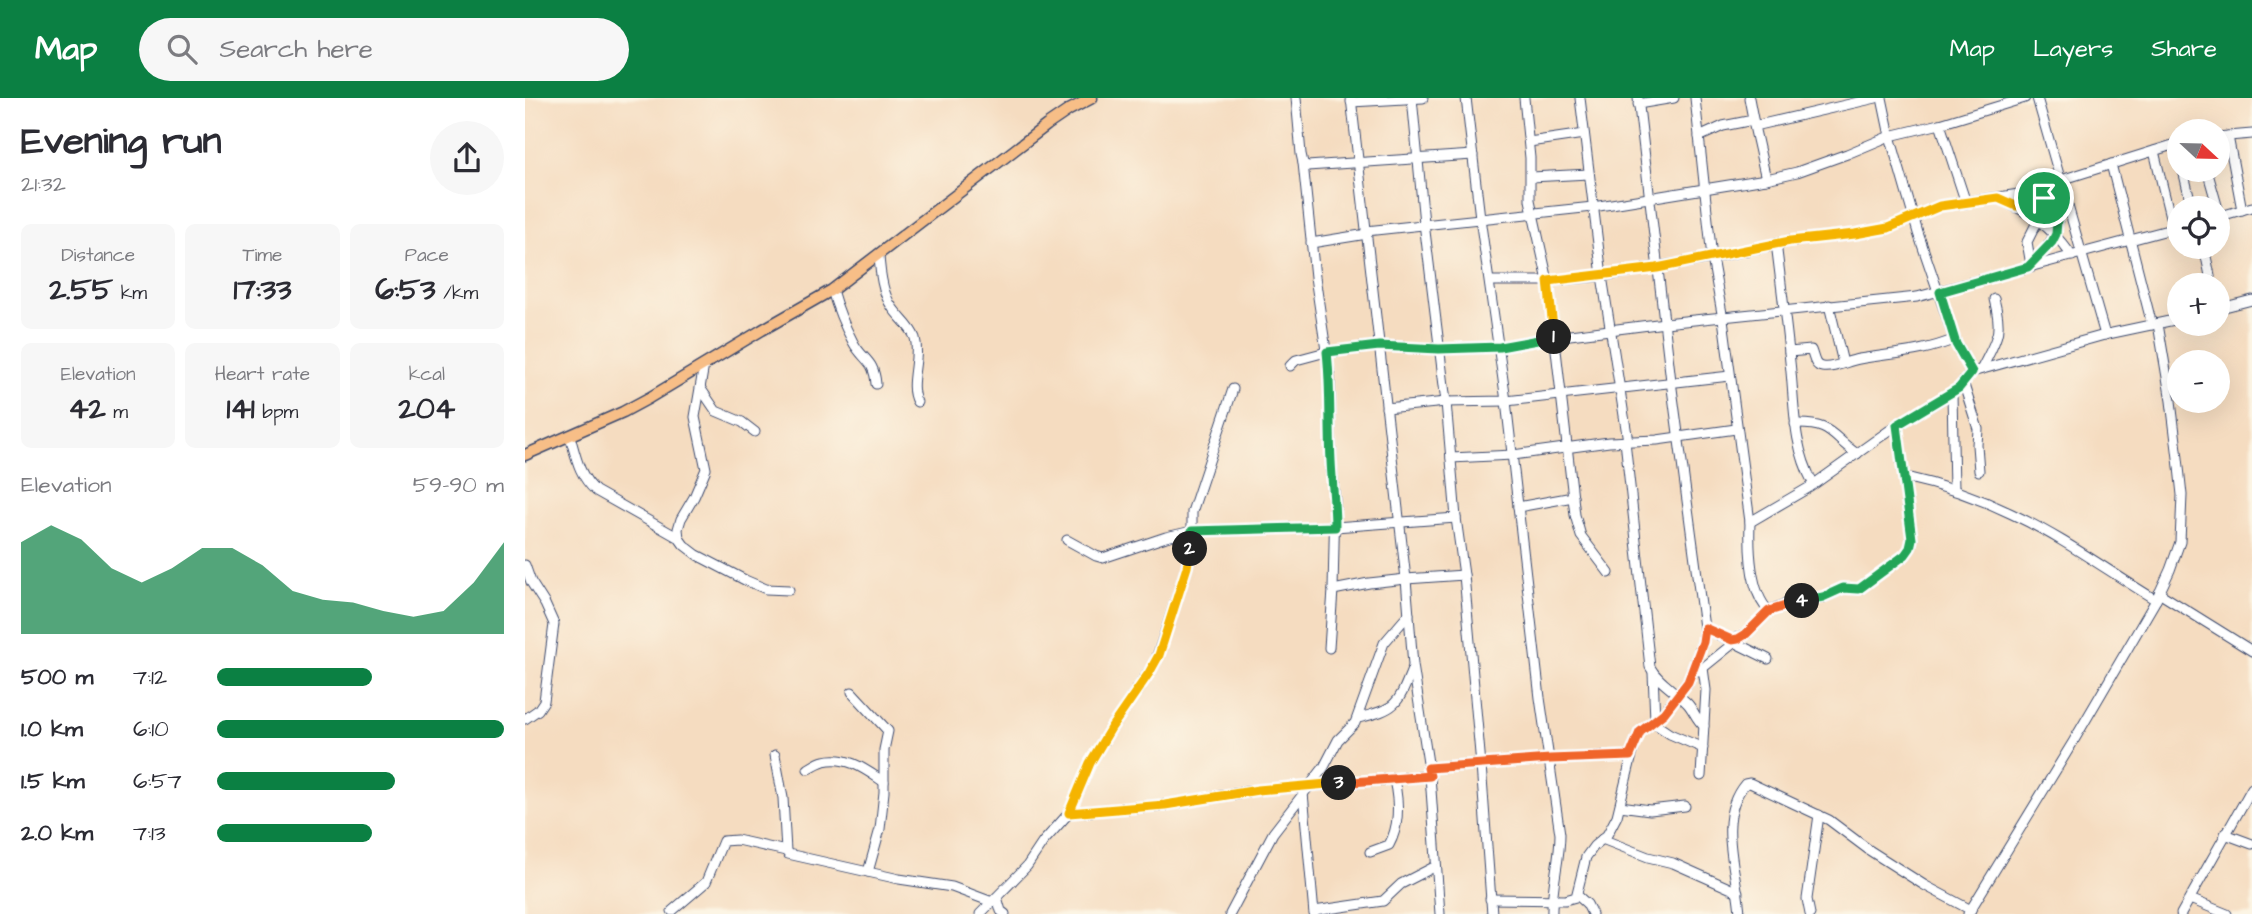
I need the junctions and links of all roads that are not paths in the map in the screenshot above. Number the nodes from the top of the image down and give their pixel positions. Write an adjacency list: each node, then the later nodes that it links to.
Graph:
1 (1093, 98): 57 (main road)
2 (1296, 98): 30 (street)
3 (1423, 98): 14 (street)
4 (1466, 98): 28 (street)
5 (1524, 98): 24 (street)
6 (1580, 98): 19 (street)
7 (1674, 98): 16 (street)
8 (1695, 98): 23 (street)
9 (1749, 98): 17 (street)
10 (1875, 98): 17 (street)
11 (1882, 98): 21 (street)
12 (2025, 98): 18 (street)
13 (2037, 98): 36 (street)
14 (1412, 99): 15 (street); 29 (street)
15 (1351, 100): 31 (street)
16 (1638, 101): 39 (street)
17 (1754, 123): 23 (street); 35 (street)
18 (1940, 124): 21 (street); 41 (street)
19 (1584, 134): 24 (street); 33 (street)
20 (2252, 134): 22 (street)
21 (1890, 136): 35 (street); 47 (street)
22 (2230, 136)
23 (1699, 137): 37 (street)
24 (1529, 142): 34 (street)
25 (2230, 144): 44 (street)
26 (2167, 147): 27 (street)
27 (2154, 151): 32 (street); 38 (street)
28 (1473, 155): 29 (street); 48 (street)
29 (1418, 158): 31 (street); 50 (street)
30 (1303, 163): 31 (street); 55 (street)
31 (1360, 164): 52 (street)
32 (2111, 164): 36 (street); 54 (street)
33 (1589, 174): 34 (street); 43 (street)
34 (1531, 177): 45 (street)
35 (1766, 179): 37 (street)
36 (2060, 186): 40 (street); 42 (street); 53 (street); 58 (street)
37 (1705, 190): 39 (street); 59 (street)
38 (2167, 196)
39 (1650, 198): 43 (street); 61 (street)
40 (1998, 198): 41 (street); 42 (street)
41 (1966, 203): 47 (street)
42 (2016, 206): 49 (street)
43 (1593, 207): 45 (street); 62 (street)
44 (2247, 209): 46 (street)
45 (1534, 212): 48 (street); 64 (street)
46 (2230, 213)
47 (1914, 217): 56 (street); 66 (street)
48 (1480, 218): 50 (street); 63 (street)
49 (2038, 220): 53 (street); 60 (street)
50 (1424, 223): 52 (street); 82 (street)
51 (2167, 230): 54 (street)
52 (1366, 232): 55 (street); 80 (street)
53 (2056, 234): 58 (street); 60 (street)
54 (2131, 240): 58 (street); 75 (street)
55 (1311, 243): 83 (street)
56 (1776, 243): 59 (street); 71 (street)
57 (879, 255): 65 (main road); 98 (street)
58 (2077, 255): 60 (street); 77 (street)
59 (1712, 258): 61 (street); 72 (street)
60 (2030, 266): 66 (street)
61 (1657, 268): 62 (street); 74 (street)
62 (1602, 276): 64 (street); 76 (street)
63 (1490, 281): 64 (street); 81 (street)
64 (1548, 281): 78 (street)
65 (832, 290): 86 (main road); 92 (street)
66 (1940, 292): 69 (street); 79 (street)
67 (1994, 299): 88 (street)
68 (2252, 300): 70 (street)
69 (1829, 305): 71 (street); 85 (street)
70 (2230, 305)
71 (1784, 311): 72 (street); 84 (street)
72 (1723, 319): 74 (street); 89 (street)
73 (2167, 322): 75 (street)
74 (1665, 323): 76 (street); 90 (street)
75 (2155, 325): 77 (street); 134 (street)
76 (1611, 330): 78 (street); 93 (street)
77 (2105, 335): 88 (street)
78 (1555, 337): 81 (street); 97 (street)
79 (1955, 339): 85 (street); 88 (street)
80 (1379, 346): 82 (street); 83 (street); 101 (street)
81 (1500, 347): 82 (street); 99 (street)
82 (1439, 349): 100 (street)
83 (1327, 352): 87 (street); 123 (street)
84 (1789, 352): 85 (street); 102 (street)
85 (1843, 363)
86 (704, 365): 94 (street); 106 (main road)
87 (1290, 366)
88 (1977, 370): 91 (street)
89 (1730, 376): 90 (street); 104 (street)
90 (1671, 381): 93 (street); 107 (street)
91 (1963, 382): 96 (street); 114 (street)
92 (876, 384)
93 (1621, 387): 97 (street); 108 (street)
94 (701, 389): 105 (street); 125 (street)
95 (1233, 389): 124 (street)
96 (1952, 393): 103 (street); 117 (street)
97 (1561, 396): 99 (street); 109 (street)
98 (917, 401)
99 (1506, 401): 100 (street); 110 (street)
100 (1446, 402): 101 (street); 113 (street)
101 (1386, 408): 121 (street)
102 (1795, 424): 111 (street); 116 (street)
103 (1897, 425): 111 (street); 115 (street)
104 (1736, 429): 107 (street); 122 (street)
105 (755, 432)
106 (570, 436): 112 (main road); 125 (street)
107 (1678, 437): 108 (street); 138 (street)
108 (1626, 441): 109 (street); 146 (street)
109 (1566, 448): 110 (street); 118 (street)
110 (1513, 454): 113 (street); 119 (street)
111 (1857, 454): 116 (street)
112 (525, 455)
113 (1451, 458): 120 (street)
114 (1979, 471)
115 (1905, 477): 117 (street); 135 (street)
116 (1813, 484): 122 (street)
117 (1954, 490): 134 (street)
118 (1573, 497): 119 (street); 128 (street)
119 (1518, 508): 157 (street)
120 (1456, 518): 121 (street); 129 (street)
121 (1398, 523): 123 (street); 130 (street)
122 (1750, 523): 135 (street)
123 (1335, 527): 124 (street); 133 (street)
124 (1192, 531): 126 (street); 169 (street)
125 (679, 538): 132 (street)
126 (1067, 540)
127 (525, 565): 131 (street)
128 (1609, 573)
129 (1464, 575): 130 (street); 158 (street)
130 (1406, 579): 133 (street); 136 (street)
131 (528, 586): 150 (street)
132 (789, 590)
133 (1333, 590): 140 (street)
134 (2157, 596): 141 (street); 186 (street)
135 (1765, 608): 137 (street)
136 (1409, 614): 144 (street); 151 (street)
137 (1755, 625): 139 (street); 142 (street)
138 (1705, 628): 139 (street); 147 (street)
139 (1733, 641): 142 (street); 145 (street)
140 (1329, 648)
141 (2252, 651)
142 (1757, 653): 143 (street)
143 (1768, 659)
144 (1413, 665): 151 (street); 160 (street)
145 (1703, 668): 147 (street); 153 (street)
146 (1653, 673): 149 (street); 152 (street)
147 (1688, 682): 149 (street)
148 (852, 692): 163 (street)
149 (1677, 695): 152 (street); 153 (street)
150 (525, 719)
151 (1357, 719): 164 (street)
152 (1654, 721): 154 (street); 156 (street)
153 (1704, 726): 154 (street)
154 (1703, 748): 161 (street)
155 (775, 755): 174 (street)
156 (1630, 756): 157 (street); 167 (street)
157 (1550, 759): 158 (street); 181 (street)
158 (1482, 765): 160 (street); 180 (street)
159 (808, 769): 163 (street)
160 (1429, 772): 162 (street); 176 (street)
161 (1701, 776)
162 (1394, 780): 164 (street); 175 (street)
163 (884, 782): 177 (street)
164 (1309, 784): 166 (street); 169 (street)
165 (2252, 788): 171 (street)
166 (1303, 793): 185 (street); 189 (street)
167 (1620, 806): 168 (street); 172 (street)
168 (1685, 806)
169 (1069, 813): 183 (street)
170 (1819, 815): 178 (street); 186 (street); 195 (street)
171 (2225, 834): 173 (street); 182 (street)
172 (1602, 839): 178 (street); 179 (street)
173 (2252, 844)
174 (786, 851): 177 (street); 184 (street)
175 (1370, 852)
176 (1437, 866): 185 (street); 190 (street)
177 (867, 872): 183 (street)
178 (1738, 892): 194 (street)
179 (1577, 895): 181 (street); 193 (street)
180 (1490, 899): 181 (street); 191 (street)
181 (1551, 899): 192 (street)
182 (2190, 899): 196 (street); 197 (street)
183 (994, 900): 187 (street); 188 (street)
184 (672, 911)
185 (1314, 912)
186 (1970, 912)
187 (980, 914)
188 (1005, 914)
189 (1230, 914)
190 (1440, 914)
191 (1492, 914)
192 (1552, 914)
193 (1592, 914)
194 (1740, 914)
195 (1810, 914)
196 (2181, 914)
197 (2227, 914)

